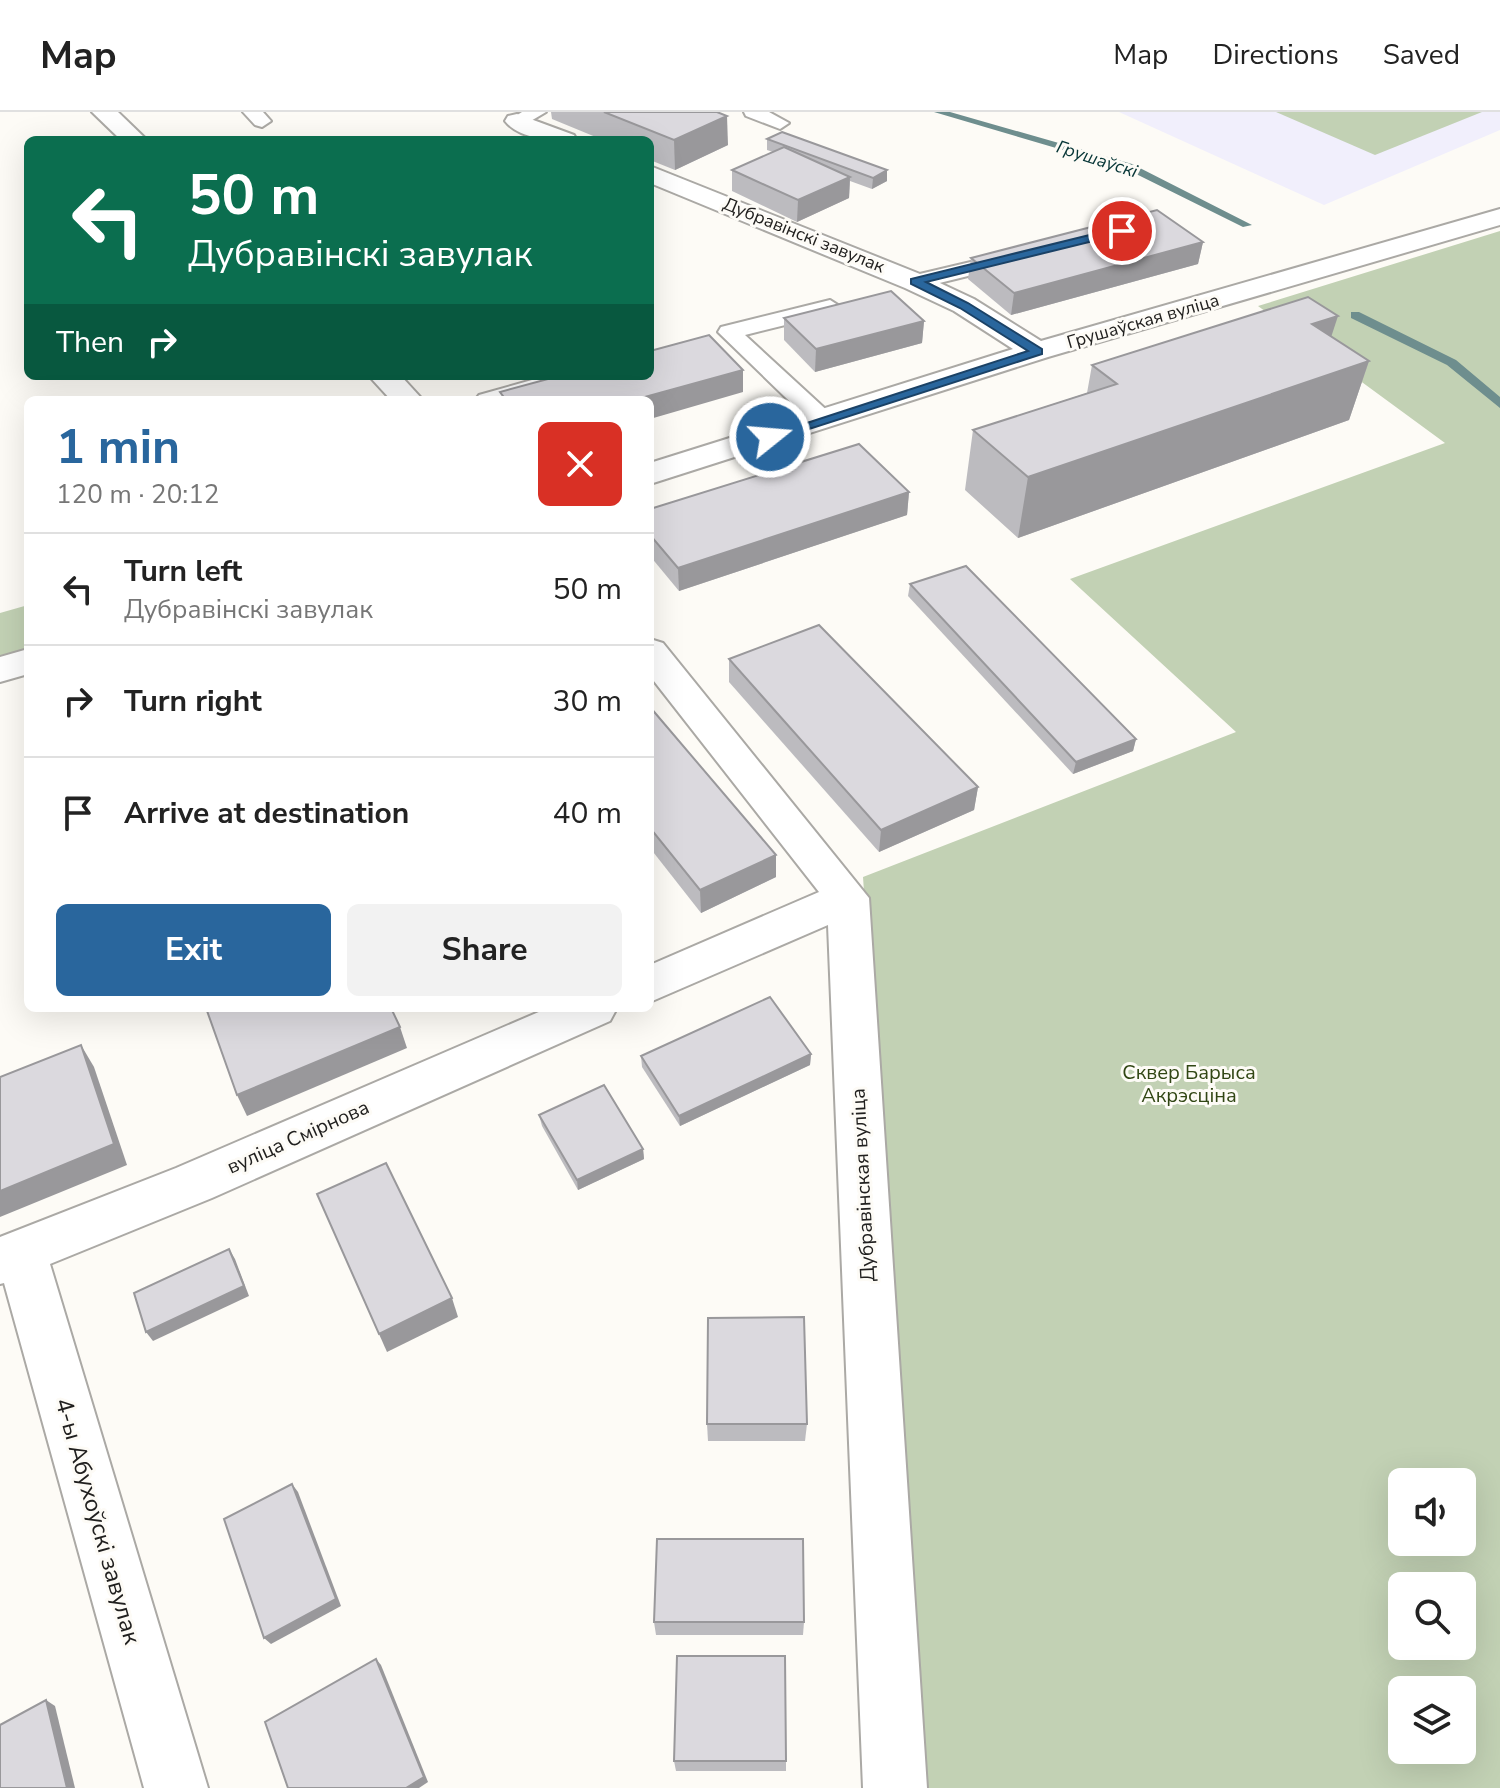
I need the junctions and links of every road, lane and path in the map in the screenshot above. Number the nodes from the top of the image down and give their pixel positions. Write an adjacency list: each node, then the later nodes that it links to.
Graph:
1 (104, 112): 5 (street)
2 (753, 112): 4 (lane)
3 (527, 116): 6 (street)
4 (780, 123)
5 (131, 136)
6 (559, 136)
7 (654, 176): 10 (street, Дубравінскі завулак)
8 (1500, 217): 14 (street, Грушаўская вуліца)
9 (1033, 253): 10 (lane)
10 (915, 282): 14 (street, Дубравінскі завулак)
11 (850, 301): 12 (lane)
12 (729, 332): 13 (lane); 19 (lane)
13 (703, 339)
14 (1037, 351): 19 (street, Грушаўская вуліца)
15 (388, 380): 17 (street)
16 (558, 380): 18 (lane)
17 (404, 396)
18 (501, 396)
19 (823, 420): 20 (street, Грушаўская вуліца)
20 (654, 473)
21 (654, 656): 24 (street)
22 (24, 662): 23 (street)
23 (0, 670)
24 (848, 898): 25 (street); 29 (street, Дубравінская вуліца)
25 (654, 982)
26 (585, 1012): 27 (street, вуліца Смірнова)
27 (10, 1257): 28 (street, 4-ы Абухоўскі завулак)
28 (176, 1788)
29 (895, 1788)

